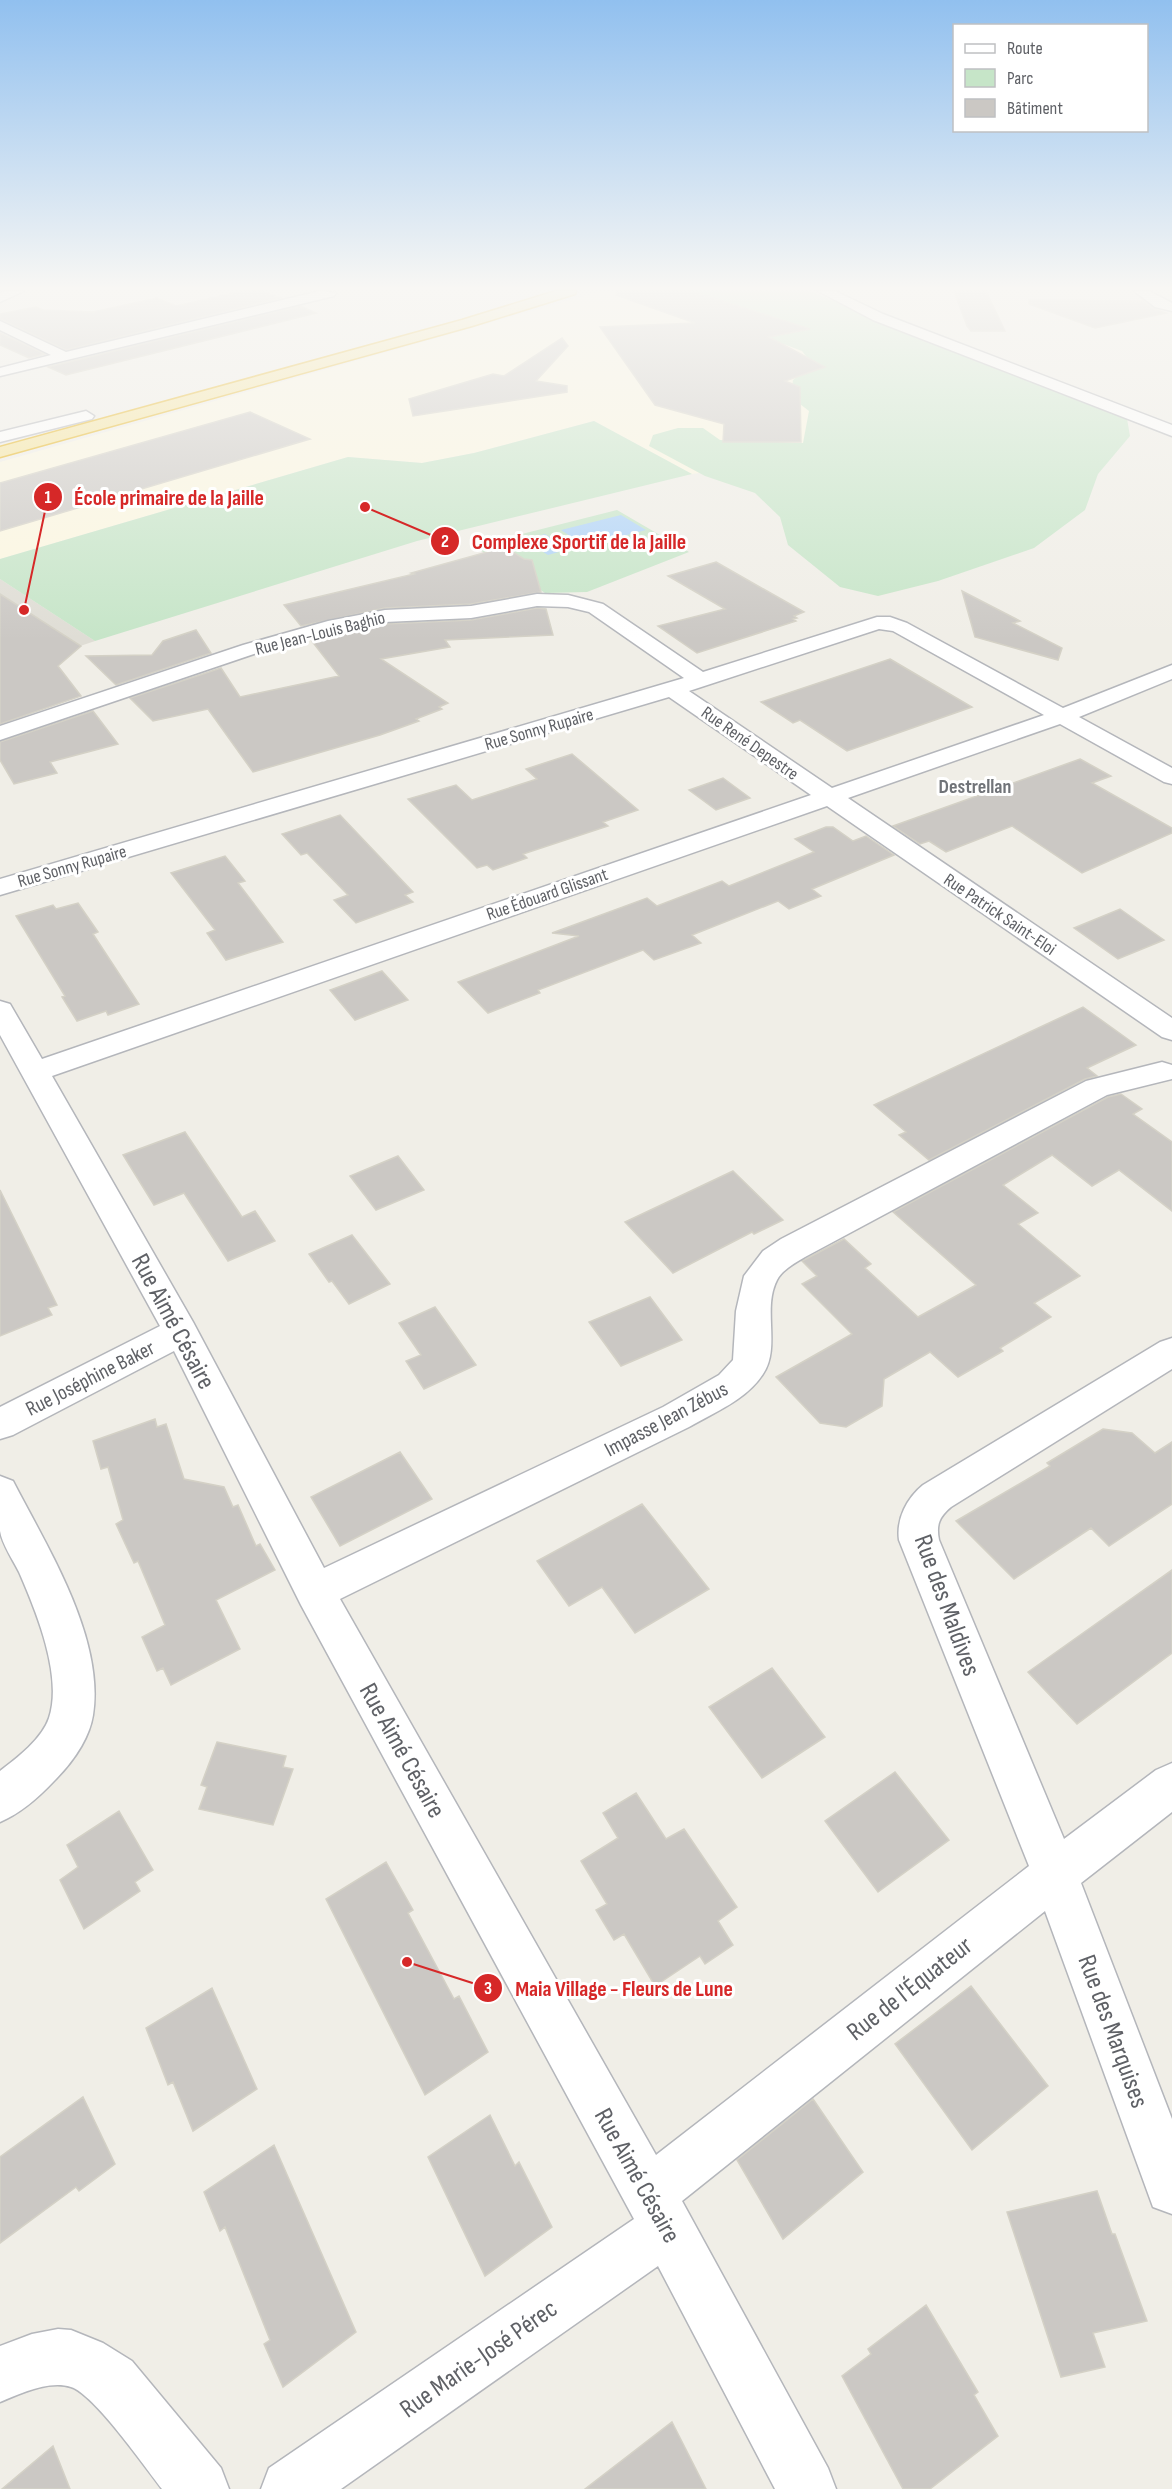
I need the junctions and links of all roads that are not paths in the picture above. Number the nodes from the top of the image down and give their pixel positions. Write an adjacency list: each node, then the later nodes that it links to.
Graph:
1 (119, 407): 7 (highway)
2 (164, 407): 8 (highway)
3 (1111, 407): 5 (street)
4 (1172, 415): 5 (street)
5 (1149, 422): 6 (street)
6 (1172, 431)
7 (0, 438)
8 (0, 454)
9 (1172, 671): 12 (street, Rue Édouard Glissant)
10 (700, 680): 11 (street, Rue Sonny Rupaire); 12 (street, Rue Sonny Rupaire); 13 (street, Rue Jean-Louis Baghio)
11 (672, 689): 15 (street, Rue René Depestre); 16 (street, Rue Sonny Rupaire)
12 (1060, 717): 14 (street); 15 (street, Rue Édouard Glissant)
13 (0, 733)
14 (1172, 777)
15 (828, 796): 18 (street, Rue Patrick Saint-Eloi); 19 (street, Rue Édouard Glissant)
16 (0, 888)
17 (0, 1010): 19 (street, Rue Aimé Césaire)
18 (1172, 1031)
19 (35, 1072): 21 (street, Rue Aimé Césaire)
20 (1162, 1072): 25 (street, Impasse Jean Zébus)
21 (181, 1331): 23 (street, Rue Joséphine Baker); 25 (street, Rue Aimé Césaire)
22 (1172, 1352): 28 (street, Rue des Maldives)
23 (0, 1424)
24 (0, 1492): 27 (street)
25 (315, 1592): 30 (street, Rue Aimé Césaire)
26 (1172, 1785): 28 (street, Rue de l'Équateur)
27 (0, 1800)
28 (1055, 1874): 29 (street, Rue des Marquises); 30 (street, Rue de l'Équateur)
29 (1172, 2188)
30 (658, 2211): 33 (street, Rue Marie-José Pérec); 34 (street, Rue Aimé Césaire)
31 (0, 2374): 32 (street)
32 (200, 2489)
33 (290, 2489)
34 (807, 2489)

